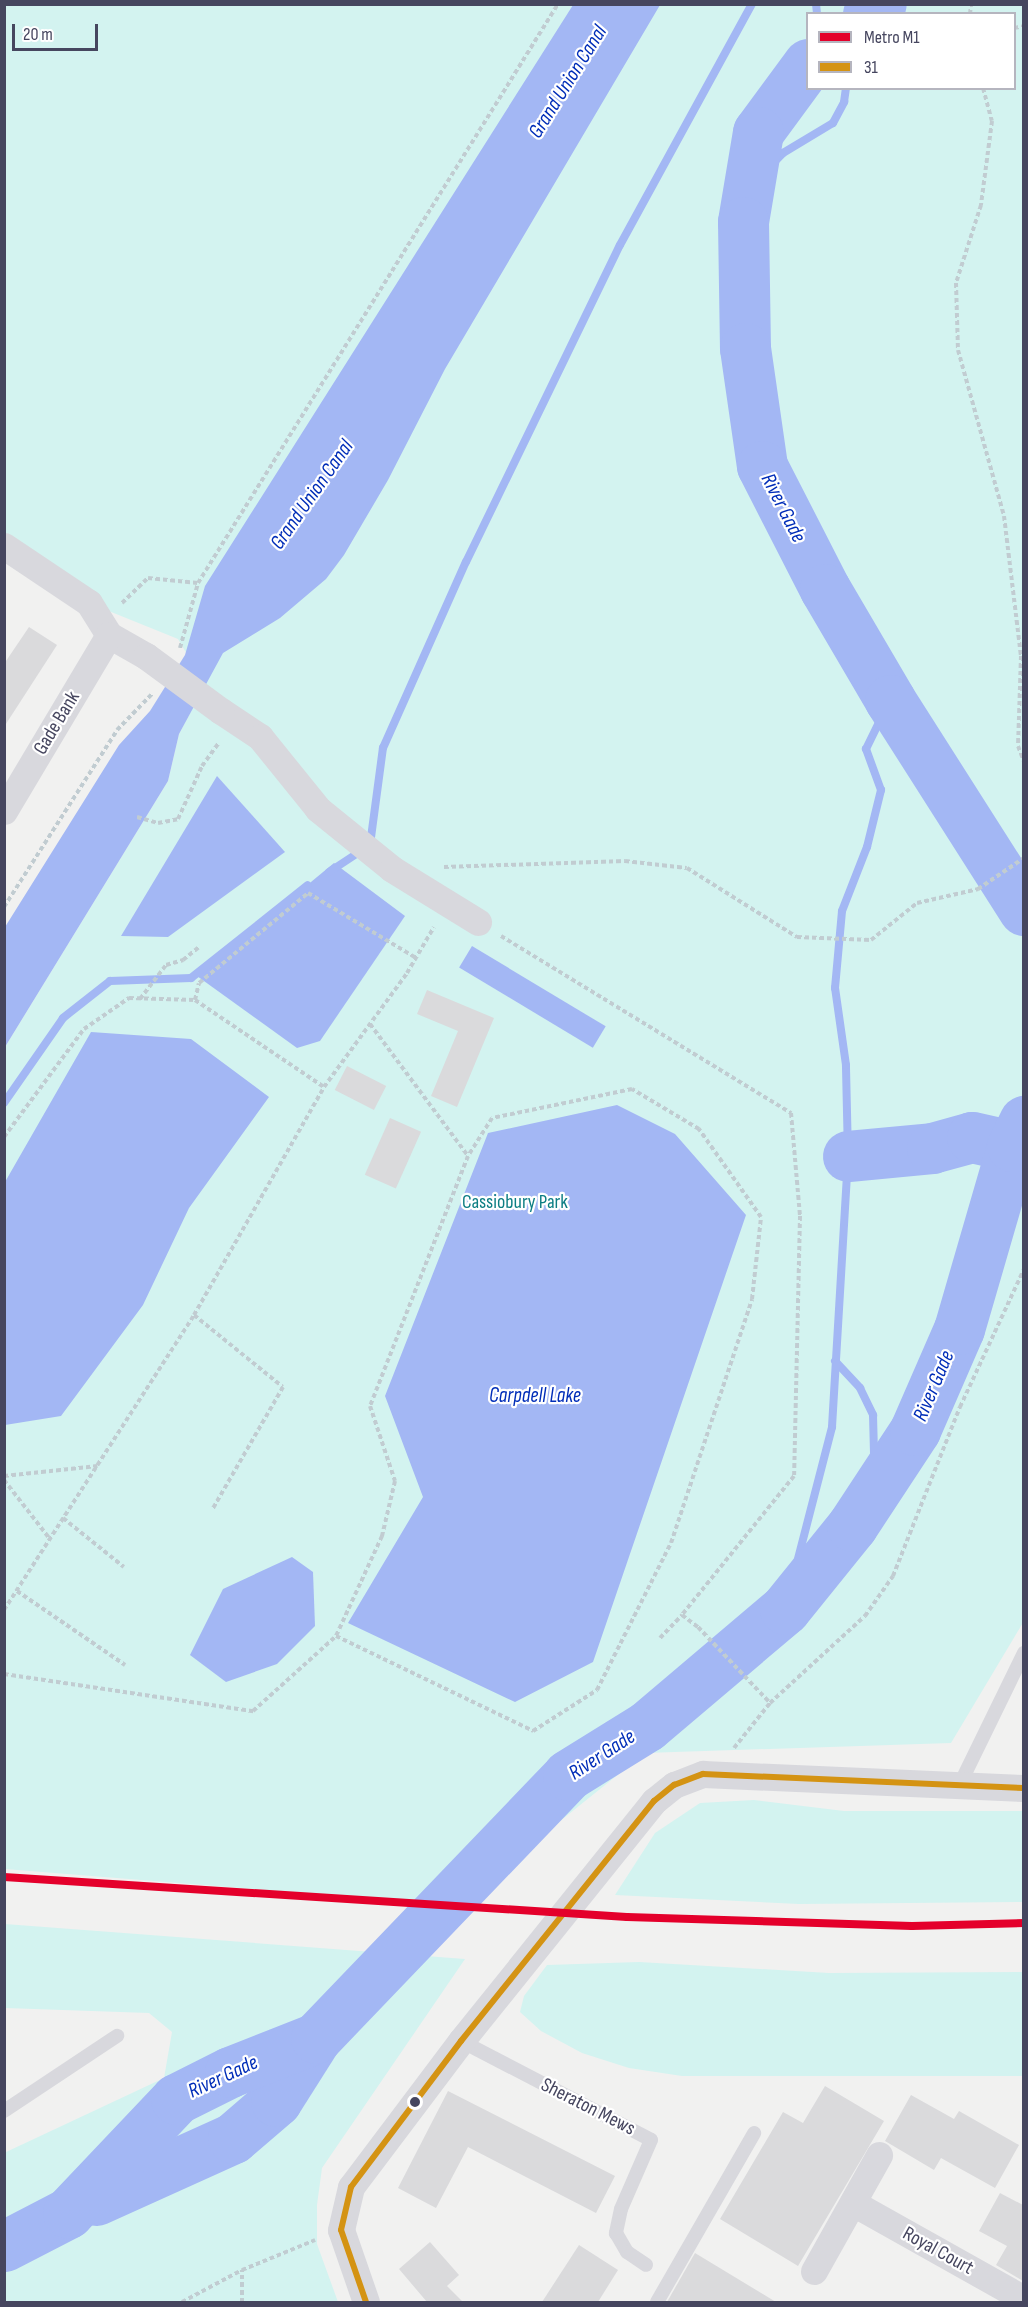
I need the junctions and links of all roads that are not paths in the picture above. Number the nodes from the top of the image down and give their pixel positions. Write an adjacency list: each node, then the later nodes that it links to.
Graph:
1 (4, 546): 2 (street)
2 (105, 629): 3 (street, Gade Bank); 4 (street, bridge)
3 (4, 811)
4 (478, 922)
5 (1023, 1653): 6 (lane)
6 (958, 1787): 7 (street); 9 (street)
7 (1023, 1788)
8 (117, 2036): 10 (lane)
9 (461, 2041): 14 (lane, Sheraton Mews); 17 (street)
10 (4, 2111)
11 (754, 2133): 18 (lane)
12 (879, 2155): 13 (street)
13 (853, 2203): 15 (street); 16 (street, Royal Court)
14 (646, 2265)
15 (814, 2271)
16 (1023, 2300)
17 (366, 2302)
18 (657, 2302)

